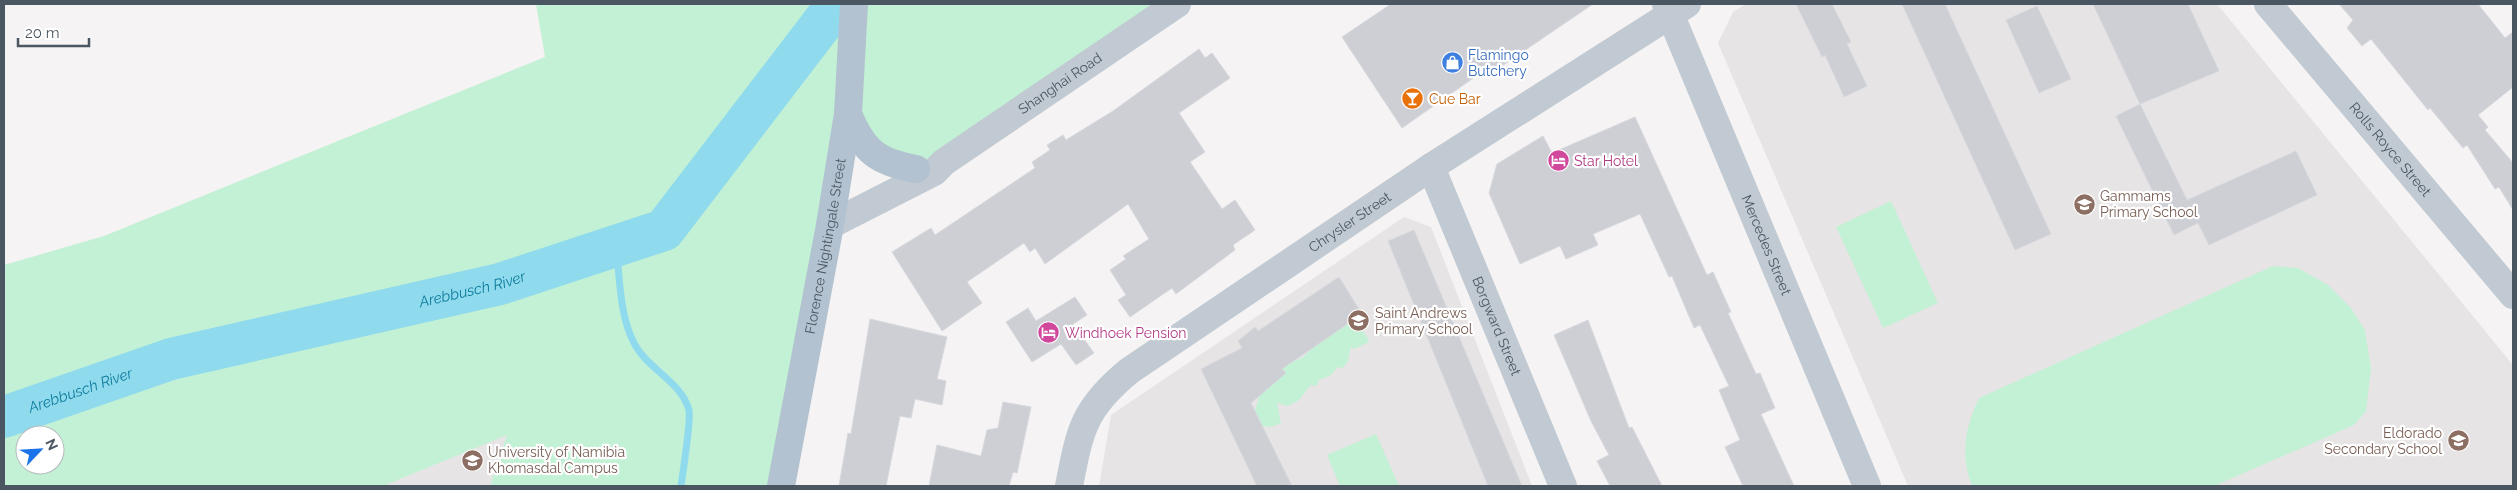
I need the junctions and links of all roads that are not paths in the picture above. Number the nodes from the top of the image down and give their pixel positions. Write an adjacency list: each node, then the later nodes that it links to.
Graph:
1 (854, 4): 5 (main road, Florence Nightingale Street)
2 (1177, 4): 6 (street, Shanghai Road)
3 (2268, 4): 10 (street, Rolls Royce Street)
4 (1675, 8): 7 (street, Chrysler Street); 14 (street, Mercedes Street)
5 (848, 114): 8 (main road); 9 (main road, Florence Nightingale Street)
6 (944, 162): 8 (street, Shanghai Road); 9 (street, Shanghai Road)
7 (1431, 167): 12 (street, Chrysler Street); 13 (street, Borgward Street)
8 (916, 169): 9 (street, Shanghai Road)
9 (832, 215): 11 (main road, Florence Nightingale Street)
10 (2513, 295)
11 (782, 486)
12 (1069, 486)
13 (1563, 486)
14 (1867, 486)

